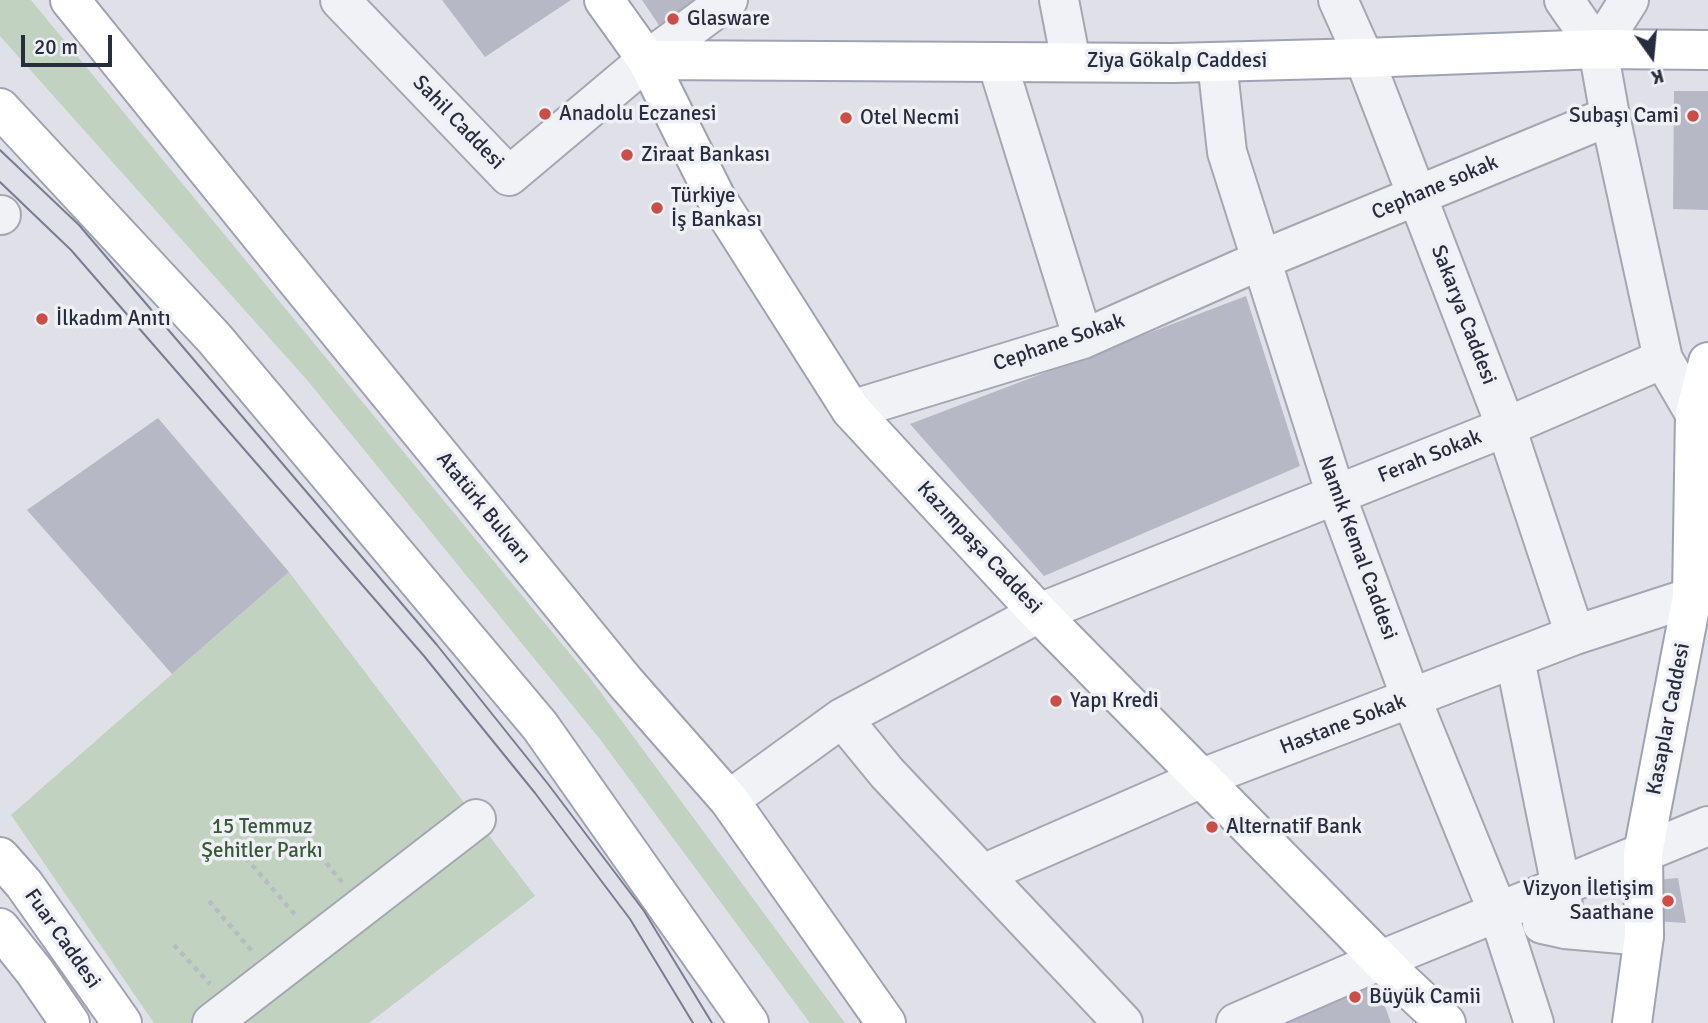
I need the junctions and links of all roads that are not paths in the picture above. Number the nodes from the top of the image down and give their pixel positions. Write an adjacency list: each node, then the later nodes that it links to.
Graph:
1 (70, 0): 35 (main road, Atatürk Bulvarı)
2 (340, 0): 12 (street, Sahil Caddesi)
3 (604, 0): 12 (main road, Kazımpaşa Caddesi)
4 (728, 0): 12 (street)
5 (1059, 0): 14 (street)
6 (1338, 0): 11 (street, Sakarya Caddesi)
7 (1564, 0): 9 (street)
8 (1629, 0): 9 (street)
9 (1598, 49): 10 (main road, Ziya Gökalp Caddesi); 11 (main road, Ziya Gökalp Caddesi); 17 (street)
10 (1708, 50)
11 (1364, 58): 15 (main road, Ziya Gökalp Caddesi); 18 (street, Sakarya Caddesi)
12 (647, 60): 13 (main road, Ziya Gökalp Caddesi); 23 (main road, Kazımpaşa Caddesi)
13 (997, 62): 14 (main road, Ziya Gökalp Caddesi); 20 (street)
14 (1071, 62): 15 (main road, Ziya Gökalp Caddesi)
15 (1217, 62): 19 (street, Namık Kemal Caddesi)
16 (0, 108): 50 (main road)
17 (1610, 116): 18 (street, Cephane sokak); 21 (street)
18 (1417, 195): 19 (street, Cephane sokak); 25 (street, Sakarya Caddesi)
19 (1261, 260): 20 (street, Cephane Sokak); 27 (street, Namık Kemal Caddesi)
20 (1083, 339): 23 (street, Cephane Sokak)
21 (1663, 359): 24 (street); 25 (street, Ferah Sokak)
22 (1708, 362): 24 (main road, Kasaplar Caddesi)
23 (851, 410): 29 (main road, Kazımpaşa Caddesi)
24 (1695, 414): 26 (street); 28 (main road, Kasaplar Caddesi)
25 (1506, 426): 27 (street, Ferah Sokak); 30 (street, Sakarya Caddesi)
26 (1708, 467)
27 (1336, 495): 29 (street, Ferah Sokak); 32 (street, Namık Kemal Caddesi)
28 (1700, 593): 30 (street, Hastane Sokak); 38 (main road, Kasaplar Caddesi)
29 (1039, 612): 33 (street, Ferah Sokak); 34 (main road, Kazımpaşa Caddesi)
30 (1575, 635): 31 (street, Hastane Sokak)
31 (1515, 659): 32 (street, Hastane Sokak); 41 (street)
32 (1411, 698): 34 (street, Hastane Sokak); 42 (street, Namık Kemal Caddesi)
33 (842, 718): 35 (street, Ferah Sokak); 40 (street)
34 (1202, 778): 40 (street, Hastane Sokak); 46 (main road, Kazımpaşa Caddesi)
35 (729, 800): 51 (main road, Atatürk Bulvarı)
36 (476, 819): 47 (street)
37 (1708, 826): 38 (street)
38 (1643, 853): 41 (street); 45 (main road, Kasaplar Caddesi)
39 (0, 857): 49 (main road, Fuar Caddesi)
40 (983, 874): 52 (street)
41 (1560, 887): 42 (street); 44 (street)
42 (1498, 912): 44 (street); 46 (street); 55 (street, Namık Kemal Caddesi)
43 (0, 928): 48 (main road, Fuar Caddesi)
44 (1565, 929): 45 (street)
45 (1644, 936): 56 (main road, Kasaplar Caddesi)
46 (1381, 960): 53 (street); 54 (main road, Kazımpaşa Caddesi)
47 (222, 1015)
48 (70, 1023)
49 (122, 1023)
50 (749, 1023)
51 (886, 1023)
52 (1123, 1023)
53 (1236, 1023)
54 (1446, 1023)
55 (1534, 1023)
56 (1632, 1023)

